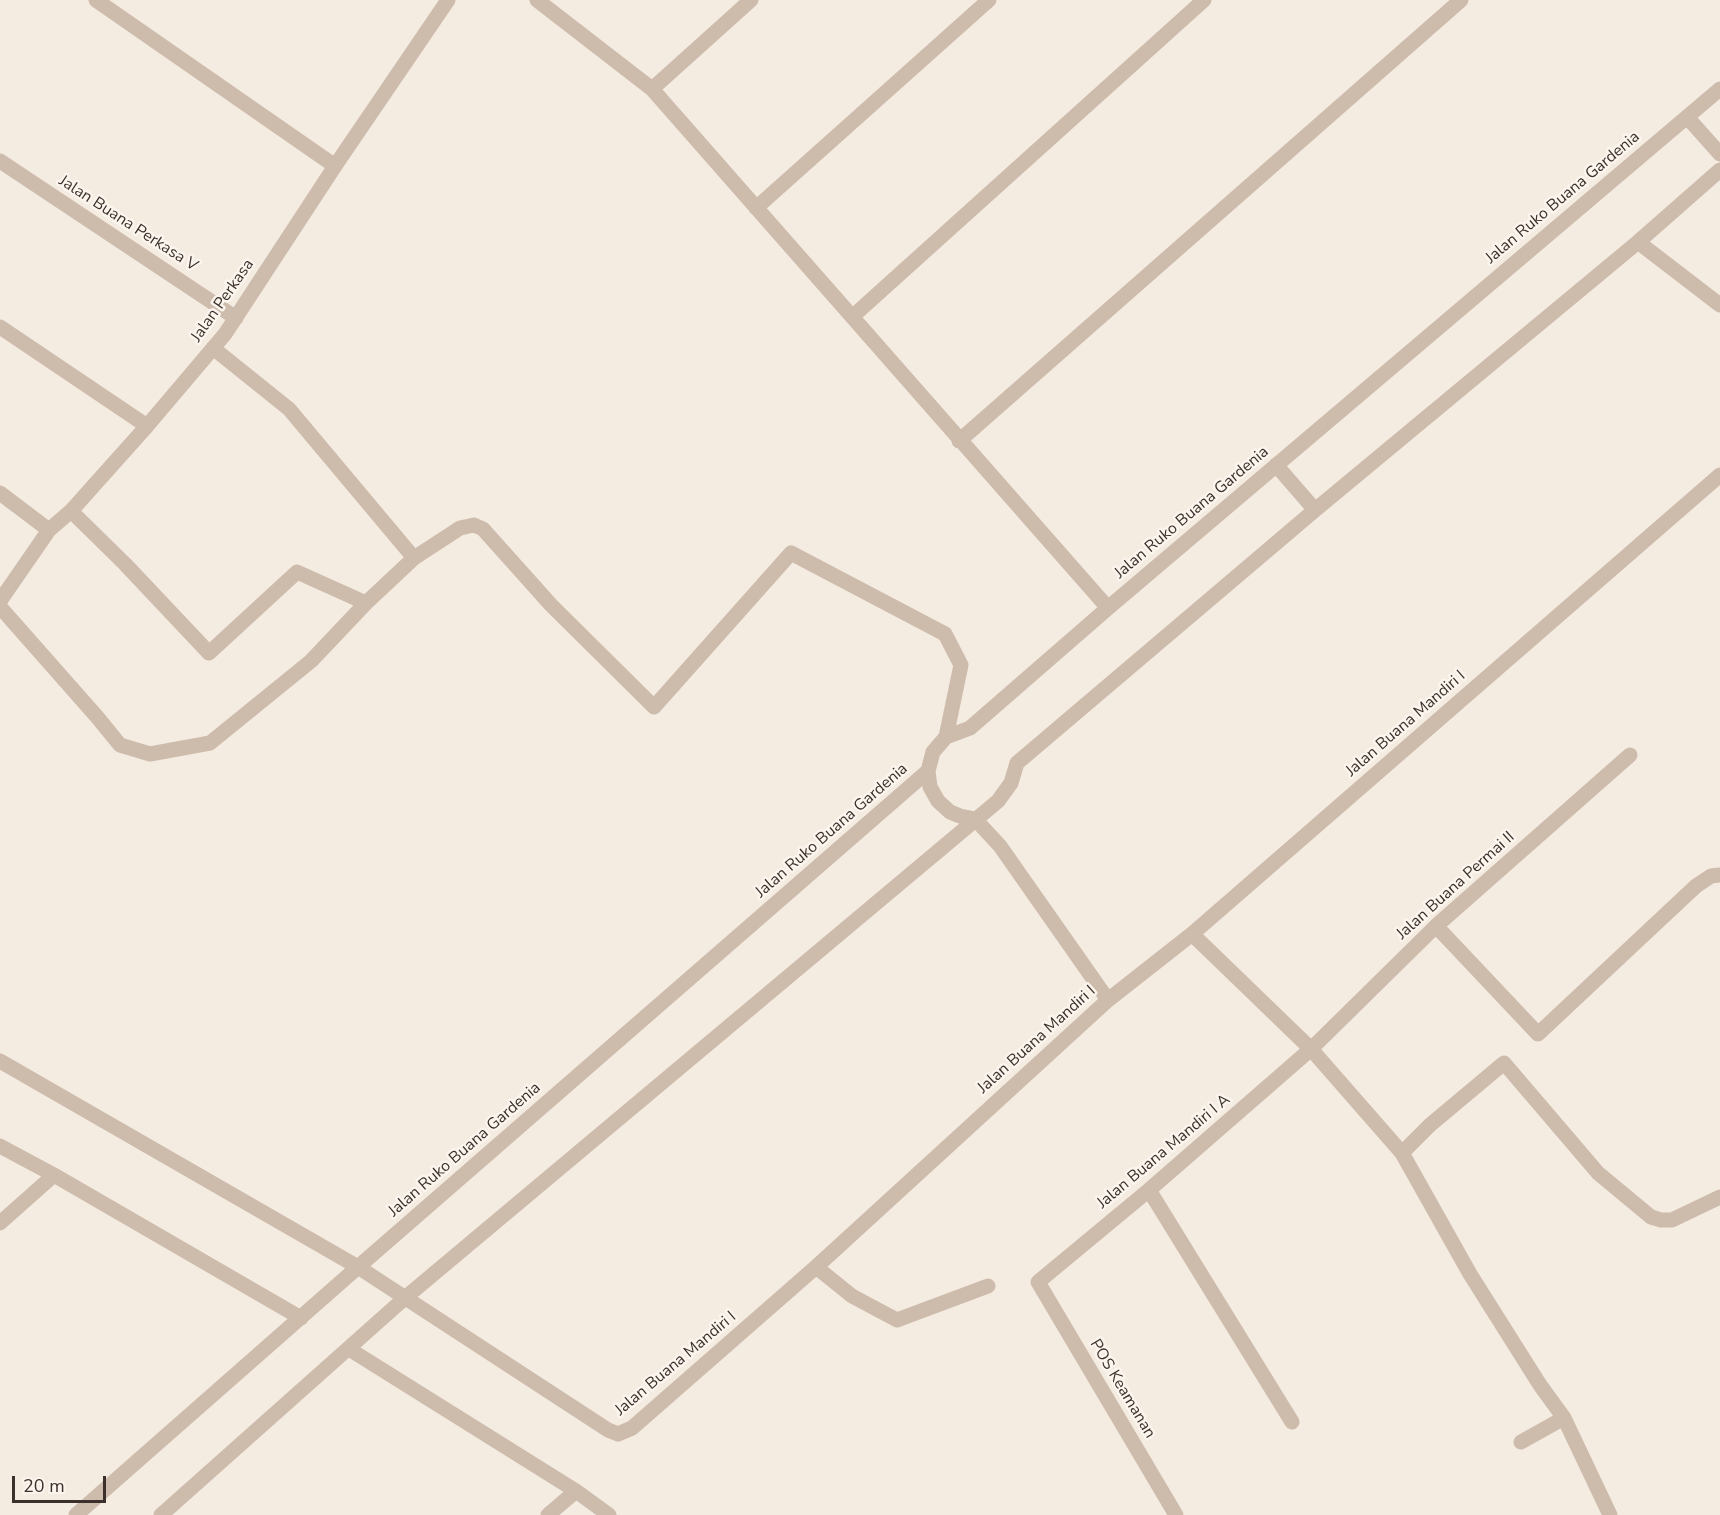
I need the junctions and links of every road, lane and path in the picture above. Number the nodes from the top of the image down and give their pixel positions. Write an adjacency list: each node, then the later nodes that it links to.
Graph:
1 (96, 0): 13 (street)
2 (448, 0): 13 (street, Jalan Perkasa)
3 (537, 0): 8 (street)
4 (751, 0): 8 (street)
5 (989, 0): 15 (street)
6 (1204, 0): 18 (street)
7 (1461, 0): 23 (street)
8 (652, 89): 15 (street)
9 (1720, 89): 10 (street, Jalan Ruko Buana Gardenia)
10 (1687, 117): 11 (street); 24 (street, Jalan Ruko Buana Gardenia)
11 (1720, 154)
12 (0, 161): 19 (street, Jalan Buana Perkasa V)
13 (335, 166): 19 (street, Jalan Perkasa)
14 (1720, 170): 16 (street)
15 (756, 208): 18 (street)
16 (1638, 242): 17 (street); 27 (street)
17 (1720, 305)
18 (852, 317): 23 (street)
19 (236, 318): 21 (street, Jalan Perkasa)
20 (0, 327): 22 (street)
21 (213, 348): 22 (street, Jalan Perkasa); 30 (street)
22 (147, 426): 28 (street, Jalan Perkasa)
23 (959, 441): 34 (street)
24 (1276, 465): 27 (street); 34 (street, Jalan Ruko Buana Gardenia)
25 (1720, 475): 41 (street, Jalan Buana Mandiri I)
26 (0, 493): 29 (street)
27 (1315, 510): 38 (street)
28 (71, 511): 29 (street, Jalan Perkasa); 32 (street)
29 (50, 530): 31 (street, Jalan Perkasa)
30 (414, 558): 32 (street); 35 (street)
31 (0, 601)
32 (366, 603): 33 (street)
33 (0, 607)
34 (1108, 608): 35 (street, Jalan Ruko Buana Gardenia)
35 (946, 737): 37 (street, Jalan Ruko Buana Gardenia)
36 (1630, 754): 40 (street, Jalan Buana Permai II)
37 (928, 771): 38 (street); 51 (street, Jalan Ruko Buana Gardenia)
38 (975, 819): 42 (street); 55 (street)
39 (1720, 875): 40 (street)
40 (1436, 926): 43 (street, Jalan Buana Permai II)
41 (1192, 934): 42 (street, Jalan Buana Mandiri I); 43 (street)
42 (1108, 1000): 52 (street, Jalan Buana Mandiri I)
43 (1311, 1049): 46 (street); 48 (street, Jalan Buana Mandiri I A)
44 (0, 1061): 51 (street, Jalan Buana Mandiri I)
45 (0, 1146): 47 (street)
46 (1402, 1153): 49 (street); 58 (street)
47 (54, 1175): 50 (street); 56 (street)
48 (1149, 1190): 53 (street, Jalan Buana Mandiri I A); 59 (street)
49 (1720, 1197)
50 (0, 1223)
51 (358, 1267): 55 (street, Jalan Buana Mandiri I); 56 (street, Jalan Ruko Buana Gardenia)
52 (816, 1267): 54 (street); 55 (street, Jalan Buana Mandiri I)
53 (1038, 1282): 66 (street, POS Keamanan)
54 (988, 1286)
55 (406, 1297): 57 (street)
56 (301, 1318): 62 (street, Jalan Ruko Buana Gardenia)
57 (354, 1344): 61 (street); 63 (street)
58 (1564, 1418): 60 (street); 67 (street)
59 (1292, 1422)
60 (1521, 1442)
61 (576, 1491): 64 (street); 65 (street)
62 (76, 1515)
63 (161, 1515)
64 (548, 1515)
65 (609, 1515)
66 (1176, 1515)
67 (1610, 1515)

